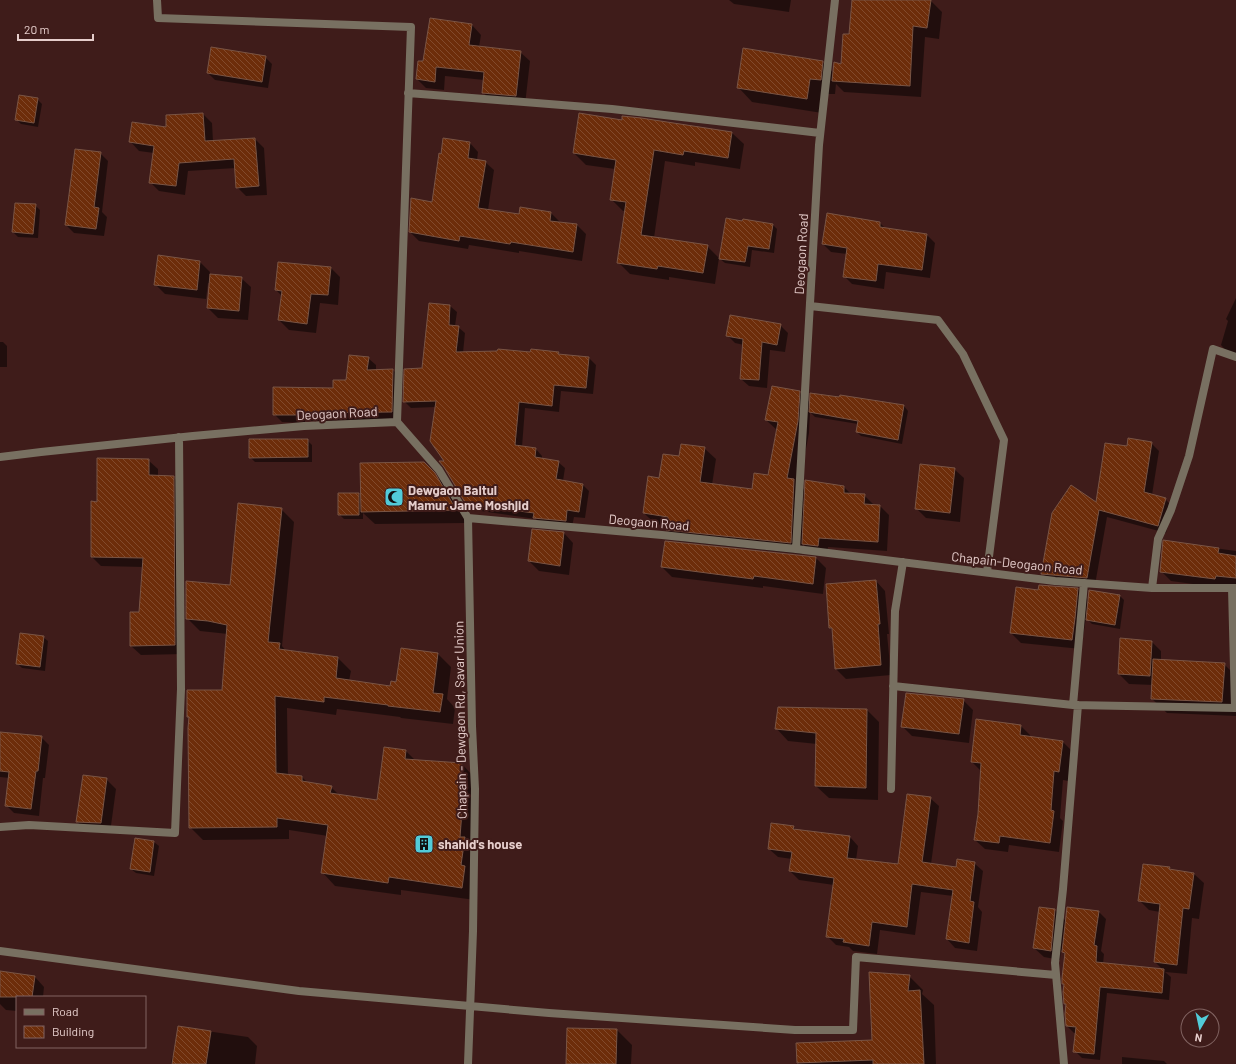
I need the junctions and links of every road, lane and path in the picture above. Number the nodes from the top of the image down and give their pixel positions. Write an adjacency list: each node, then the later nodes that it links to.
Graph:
1 (158, 0): 3 (street)
2 (835, 0): 4 (street, Deogaon Road)
3 (408, 93): 4 (street); 7 (street)
4 (820, 133): 5 (street, Deogaon Road)
5 (810, 306): 11 (street, Deogaon Road); 13 (street)
6 (1236, 357): 15 (street)
7 (397, 422): 8 (street, Deogaon Road); 10 (street, Deogaon Road)
8 (179, 437): 9 (street, Deogaon Road); 21 (street)
9 (0, 457)
10 (468, 518): 11 (street, Deogaon Road); 24 (street, Chapain - Dewgaon Rd, Savar Union)
11 (796, 549): 12 (street, Chapain-Deogaon Road)
12 (903, 562): 13 (street, Chapain-Deogaon Road); 17 (street)
13 (987, 572): 14 (street, Chapain-Deogaon Road)
14 (1084, 583): 15 (street, Chapain-Deogaon Road); 18 (street)
15 (1152, 588): 16 (street, Chapain-Deogaon Road)
16 (1234, 588): 19 (street)
17 (893, 686): 18 (street); 20 (street)
18 (1076, 705): 19 (street); 23 (street)
19 (1235, 708)
20 (891, 788)
21 (0, 827)
22 (0, 950): 24 (street)
23 (1056, 975): 24 (street); 26 (street)
24 (470, 1006): 25 (street, Chapain - Dewgaon Rd, Savar Union)
25 (468, 1064)
26 (1064, 1064)

